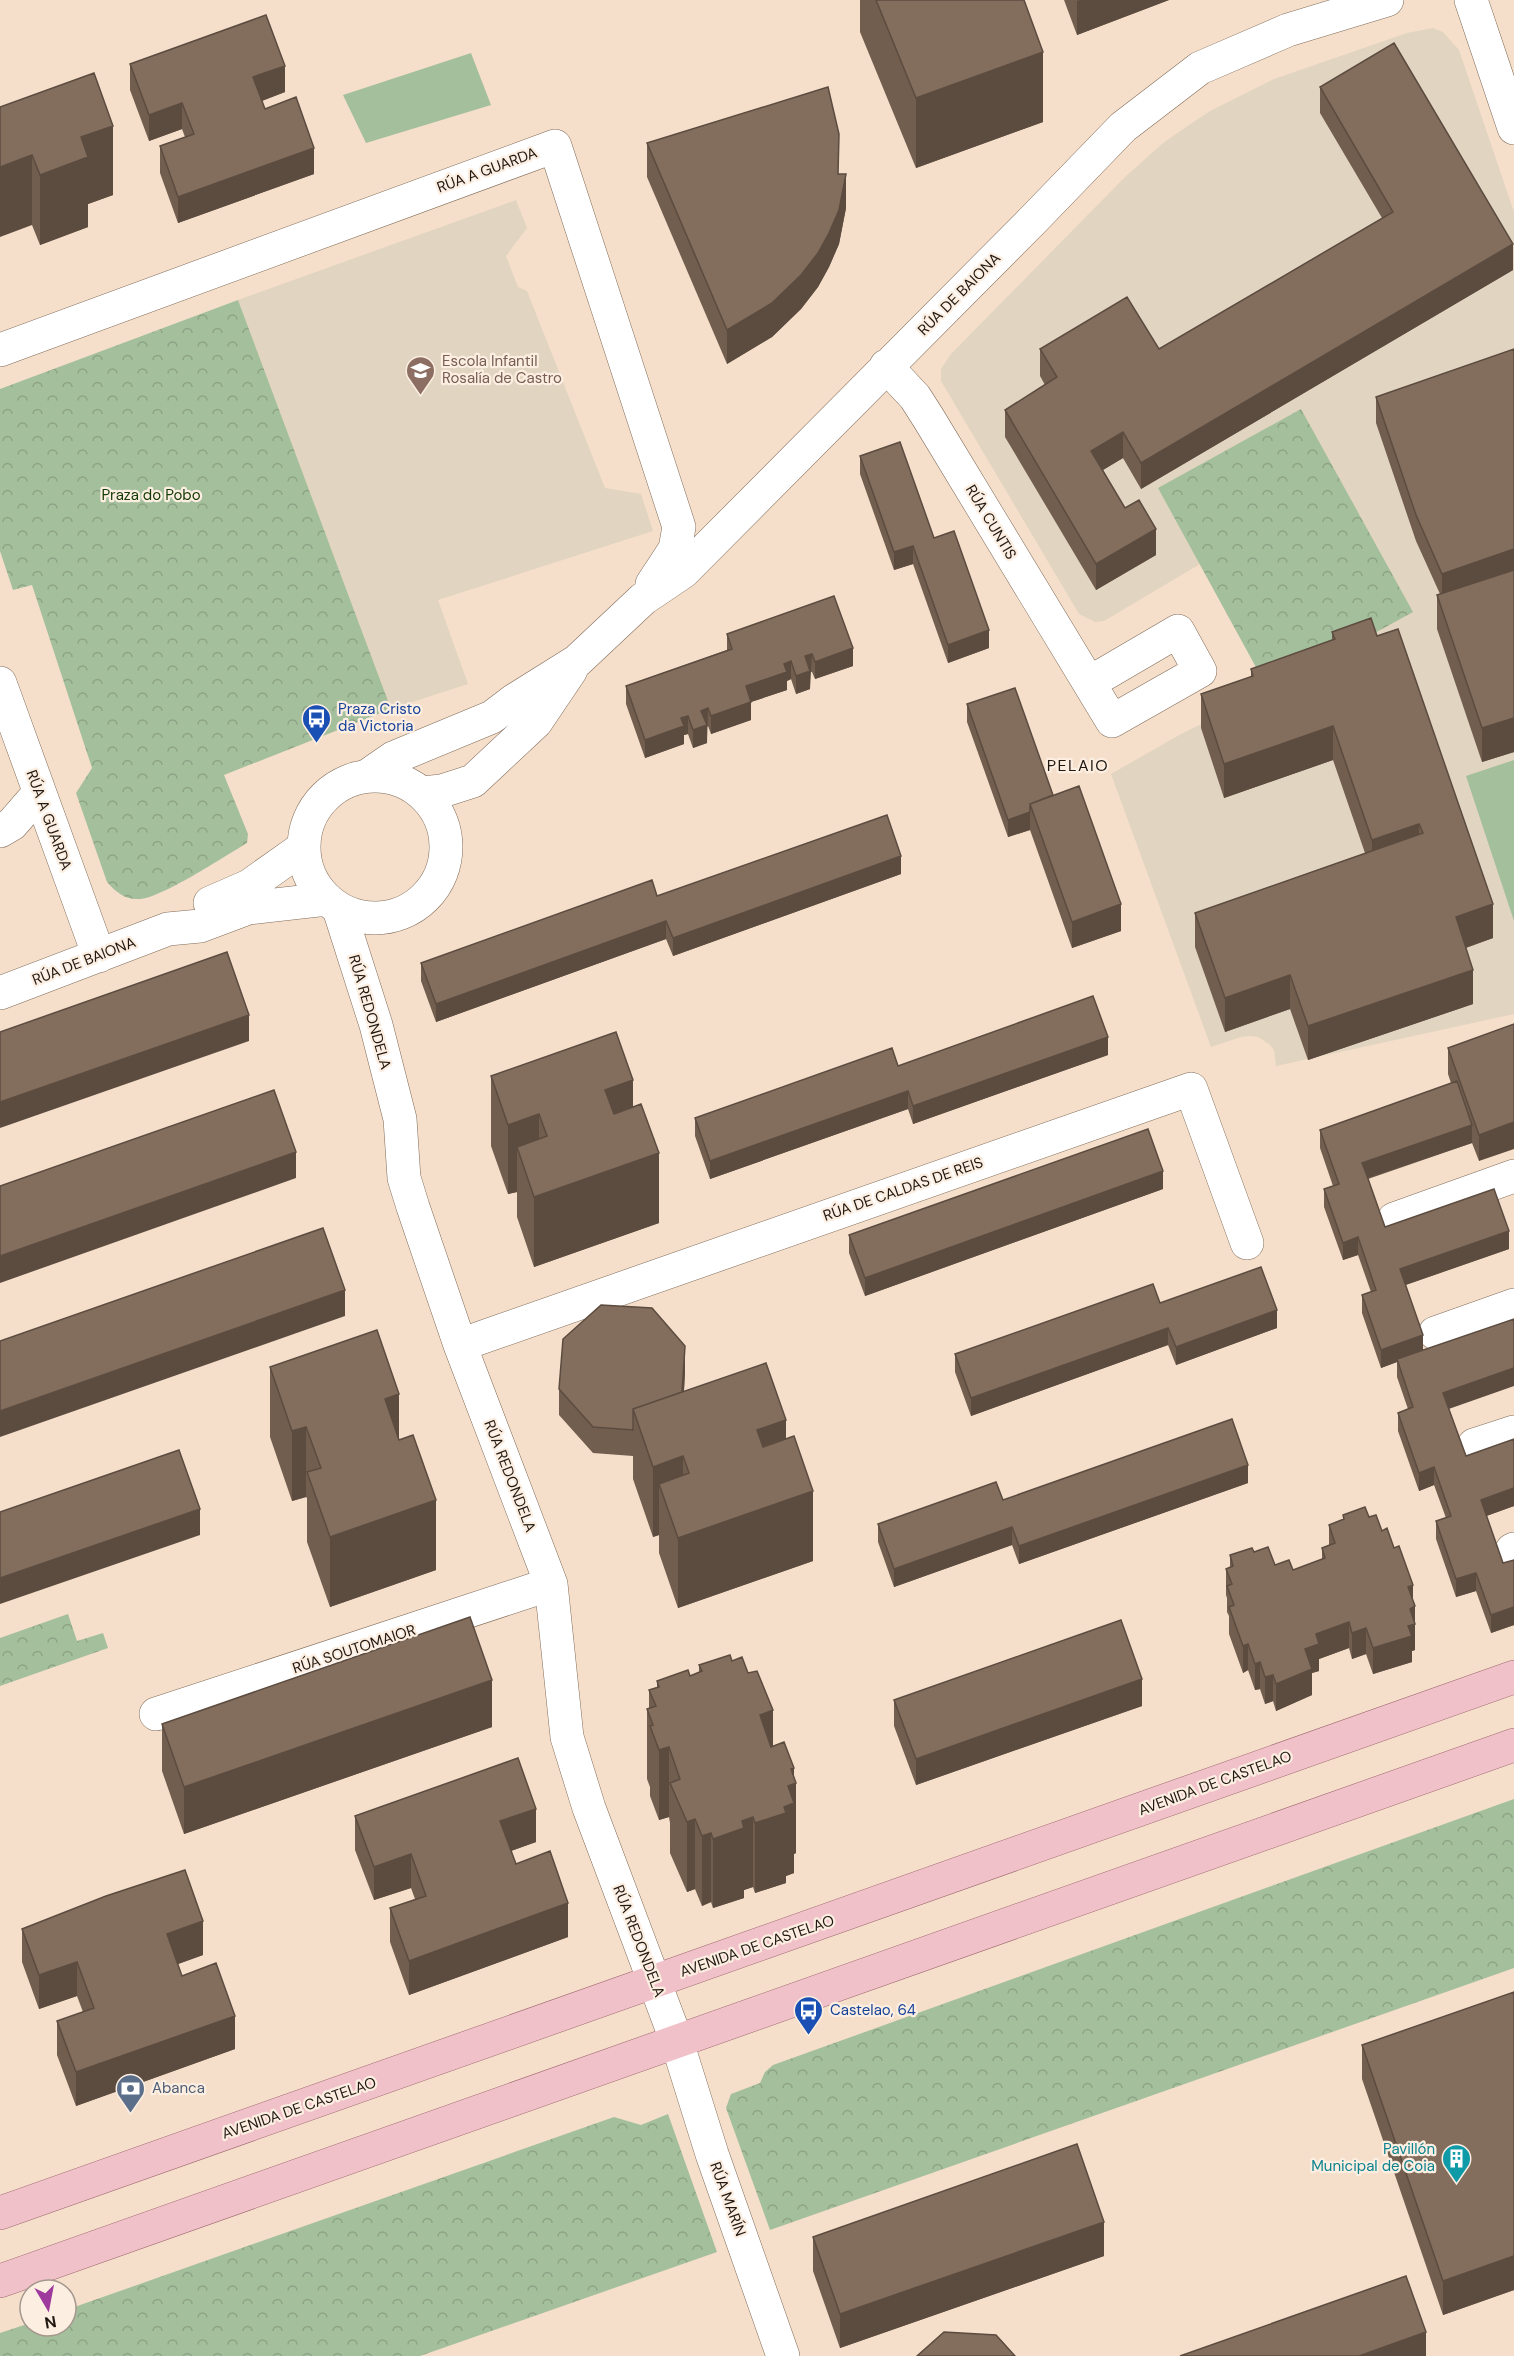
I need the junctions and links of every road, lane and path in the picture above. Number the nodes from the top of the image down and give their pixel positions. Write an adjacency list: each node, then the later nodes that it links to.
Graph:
1 (1387, 0): 5 (street, RÚA DE BAIONA)
2 (1471, 0): 3 (street)
3 (1514, 128)
4 (0, 350): 6 (street, RÚA A GUARDA)
5 (886, 366): 6 (street, RÚA DE BAIONA); 9 (street, RÚA CUNTIS)
6 (642, 599): 7 (street, RÚA DE BAIONA)
7 (577, 661): 10 (street, RÚA DE BAIONA); 12 (street, RÚA DE BAIONA)
8 (0, 683): 11 (street, RÚA A GUARDA)
9 (1089, 683)
10 (367, 776): 12 (street, RÚA DE BAIONA); 14 (street, RÚA DE BAIONA)
11 (39, 793): 13 (street); 17 (street, RÚA A GUARDA)
12 (422, 794): 15 (street, RÚA DE BAIONA)
13 (0, 831)
14 (304, 847): 15 (street, RÚA DE BAIONA); 16 (street, RÚA DE BAIONA)
15 (333, 904): 16 (street, RÚA DE BAIONA); 24 (street, RÚA REDONDELA)
16 (168, 929): 17 (street, RÚA DE BAIONA)
17 (99, 956): 18 (street, RÚA DE BAIONA)
18 (0, 993)
19 (1514, 1176): 20 (street)
20 (1394, 1219)
21 (1247, 1244): 24 (street, RÚA DE CALDAS DE REIS)
22 (1514, 1305): 23 (street)
23 (1436, 1334)
24 (460, 1345): 27 (street, RÚA REDONDELA)
25 (1514, 1432): 26 (street)
26 (1474, 1445)
27 (551, 1584): 29 (street, RÚA SOUTOMAIOR); 31 (street, RÚA REDONDELA)
28 (1514, 1677): 31 (main road, AVENIDA DE CASTELAO)
29 (156, 1714)
30 (1514, 1745): 32 (main road)
31 (655, 1982): 32 (street, RÚA REDONDELA); 33 (main road, AVENIDA DE CASTELAO)
32 (677, 2042): 34 (main road); 35 (street, RÚA MARÍN)
33 (0, 2213)
34 (0, 2281)
35 (783, 2356)

